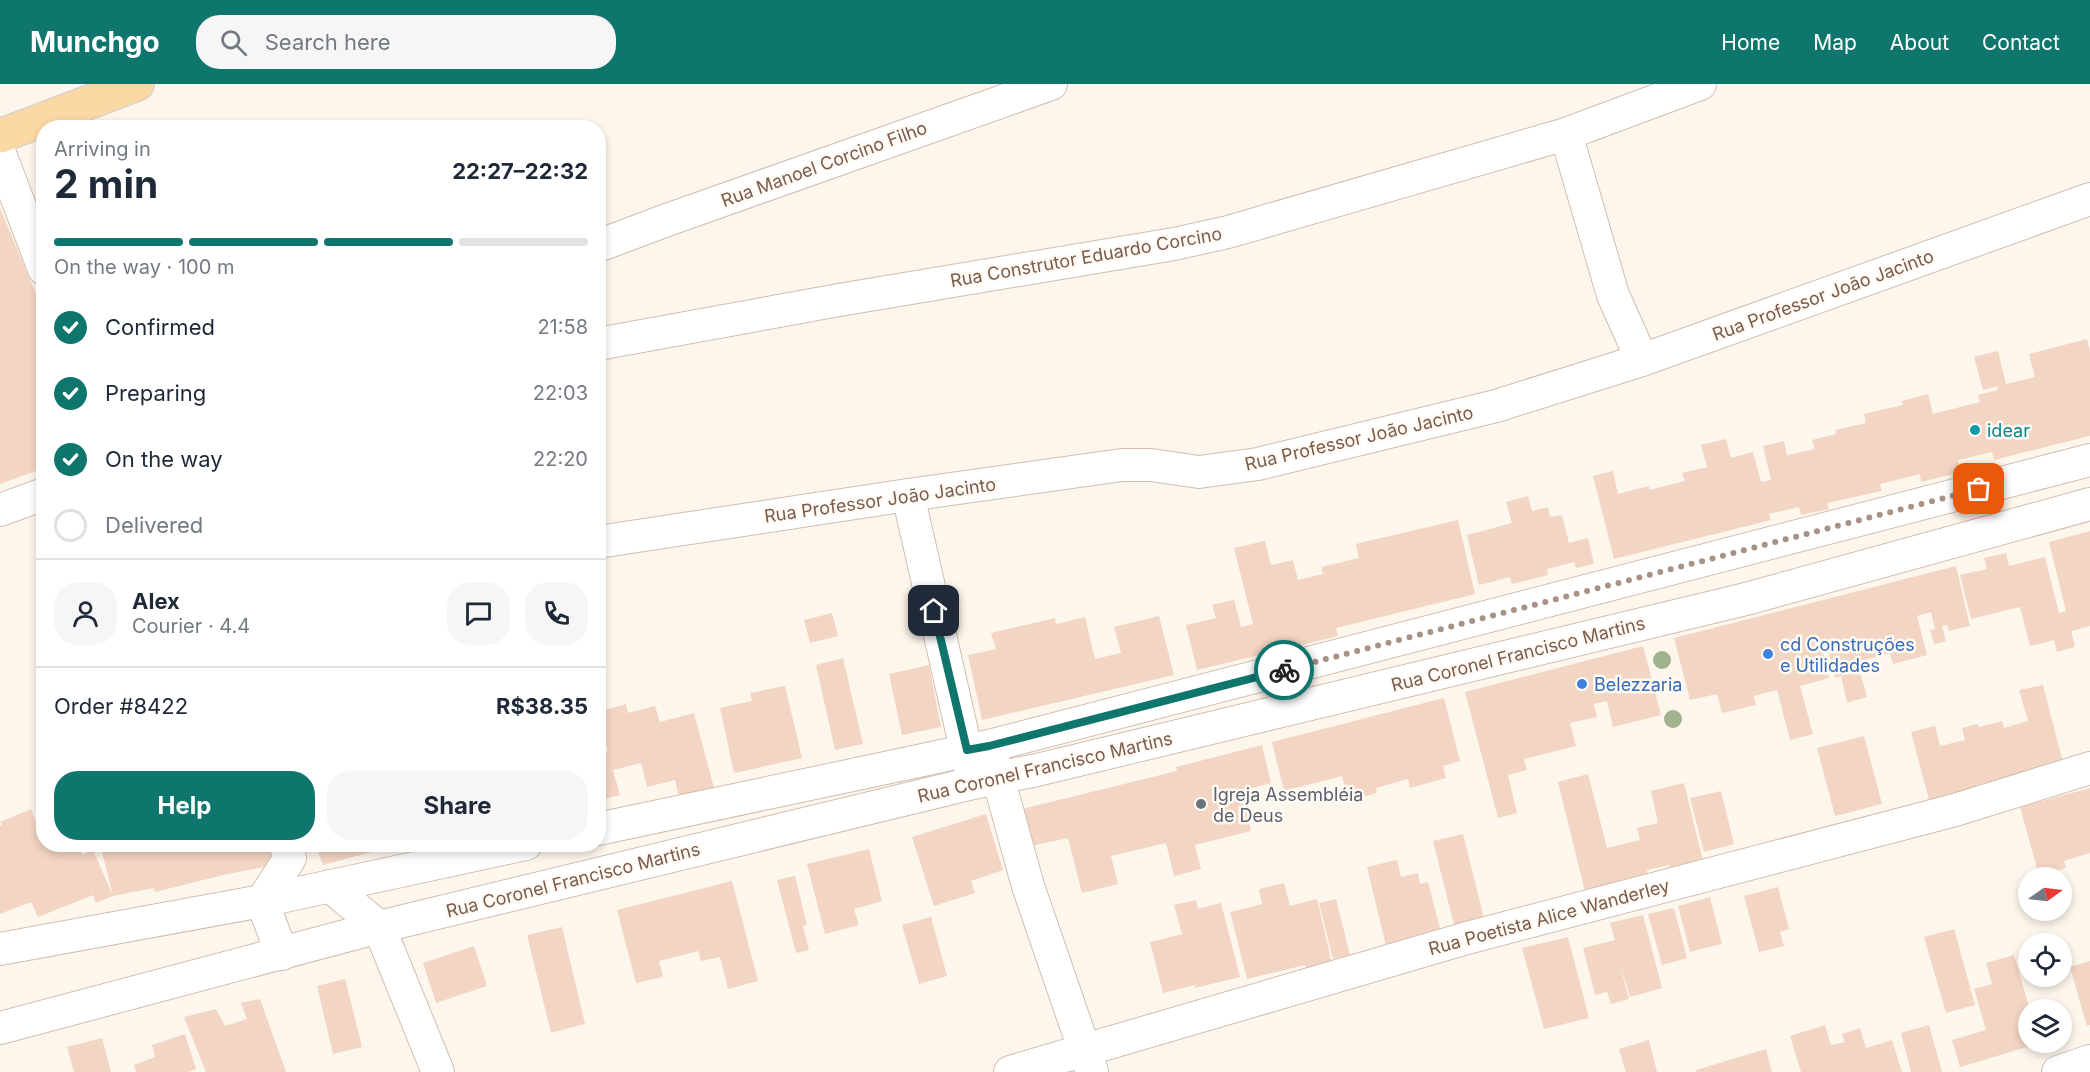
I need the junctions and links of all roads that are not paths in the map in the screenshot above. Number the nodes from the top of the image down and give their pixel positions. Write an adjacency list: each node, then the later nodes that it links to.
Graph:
1 (136, 84): 4 (main road)
2 (1051, 84): 10 (street, Rua Manoel Corcino Filho)
3 (1700, 84): 6 (street, Rua Construtor Eduardo Corcino)
4 (42, 120)
5 (36, 122): 7 (main road)
6 (1566, 134): 12 (street, Rua Construtor Eduardo Corcino); 13 (street)
7 (0, 136)
8 (0, 154): 11 (street)
9 (2090, 199): 13 (street, Rua Professor João Jacinto)
10 (606, 243)
11 (36, 247)
12 (606, 343)
13 (1642, 360): 15 (street, Rua Professor João Jacinto)
14 (2090, 460): 20 (street, Rua Coronel Francisco Martins)
15 (908, 495): 19 (street, Rua Professor João Jacinto); 22 (street)
16 (36, 497): 18 (street)
17 (2090, 504): 21 (street, Rua Coronel Francisco Martins)
18 (0, 510)
19 (606, 541)
20 (1735, 553): 21 (street); 22 (street, Rua Coronel Francisco Martins)
21 (1746, 599): 24 (street, Rua Coronel Francisco Martins)
22 (978, 748): 24 (street); 25 (street, Rua Coronel Francisco Martins)
23 (2090, 768): 34 (street, Rua Poetista Alice Wanderley)
24 (986, 780): 30 (street, Rua Coronel Francisco Martins); 34 (street)
25 (606, 827)
26 (288, 852): 29 (street)
27 (489, 852): 28 (street)
28 (330, 886): 29 (street); 30 (street)
29 (262, 901): 31 (street); 32 (street)
30 (379, 927): 32 (street, Rua Coronel Francisco Martins); 36 (street)
31 (0, 950)
32 (282, 954): 33 (street, Rua Coronel Francisco Martins)
33 (0, 1028)
34 (1089, 1061): 37 (street, Rua Poetista Alice Wanderley)
35 (2090, 1061): 38 (street)
36 (438, 1072)
37 (1010, 1072)
38 (2058, 1072)

